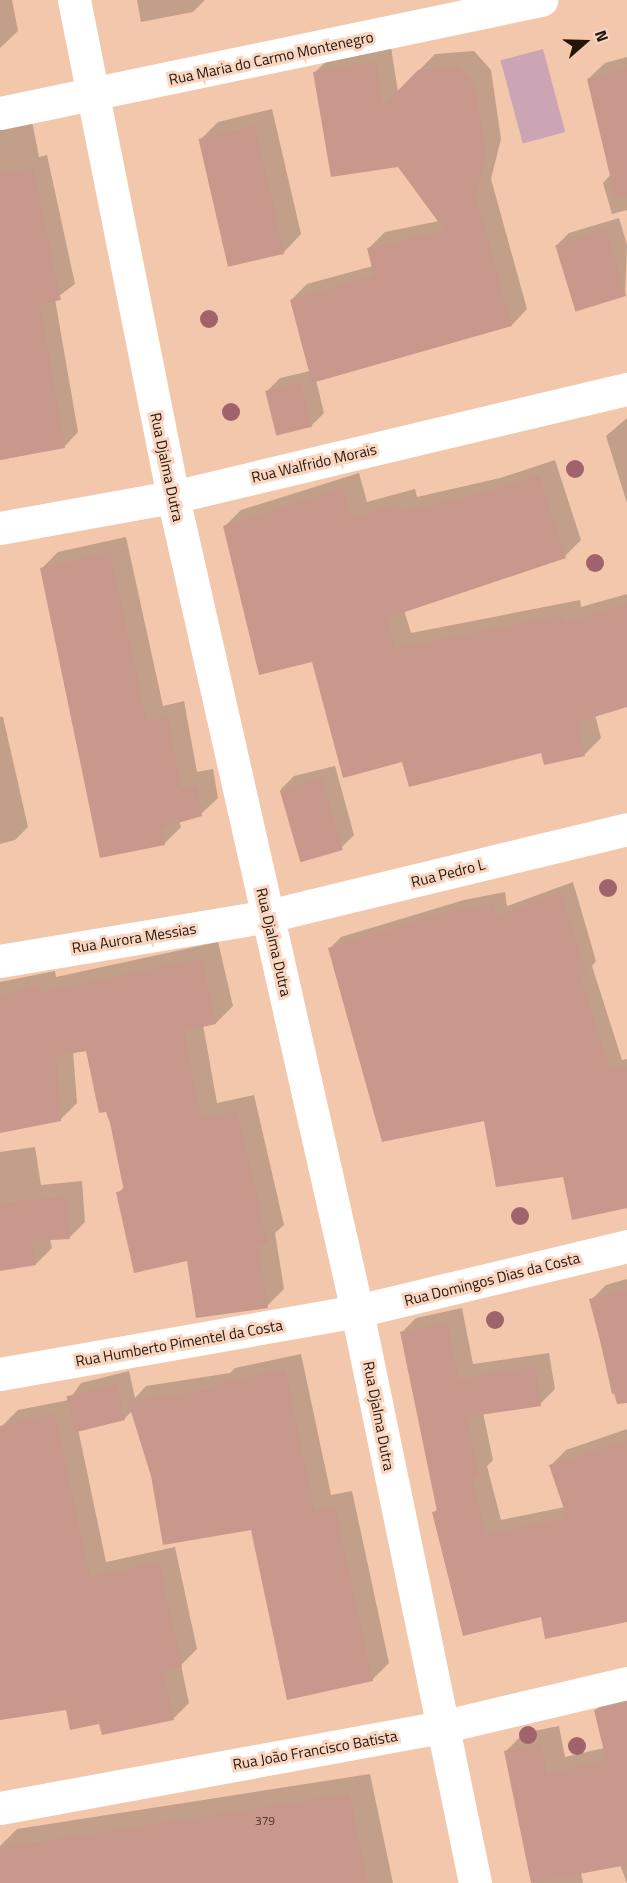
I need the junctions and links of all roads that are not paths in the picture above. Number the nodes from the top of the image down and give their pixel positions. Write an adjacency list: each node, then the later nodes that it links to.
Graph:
1 (74, 0): 3 (street, Rua Djalma Dutra)
2 (541, 0): 3 (street, Rua Maria do Carmo Montenegro)
3 (92, 96): 4 (street, Rua Maria do Carmo Montenegro); 6 (street, Rua Djalma Dutra)
4 (0, 113)
5 (627, 389): 6 (street, Rua Walfrido Morais)
6 (173, 497): 7 (street, Rua Walfrido Morais); 9 (street, Rua Djalma Dutra)
7 (0, 528)
8 (627, 829): 9 (street, Rua Pedro L)
9 (268, 916): 10 (street, Rua Aurora Messias); 12 (street, Rua Djalma Dutra)
10 (0, 961)
11 (627, 1246): 12 (street, Rua Domingos Dias da Costa)
12 (357, 1311): 13 (street, Rua Humberto Pimentel da Costa); 15 (street, Rua Djalma Dutra)
13 (0, 1374)
14 (627, 1683): 15 (street, Rua João Francisco Batista)
15 (441, 1727): 16 (street, Rua João Francisco Batista); 17 (street, Rua Djalma Dutra)
16 (0, 1808)
17 (475, 1883)

